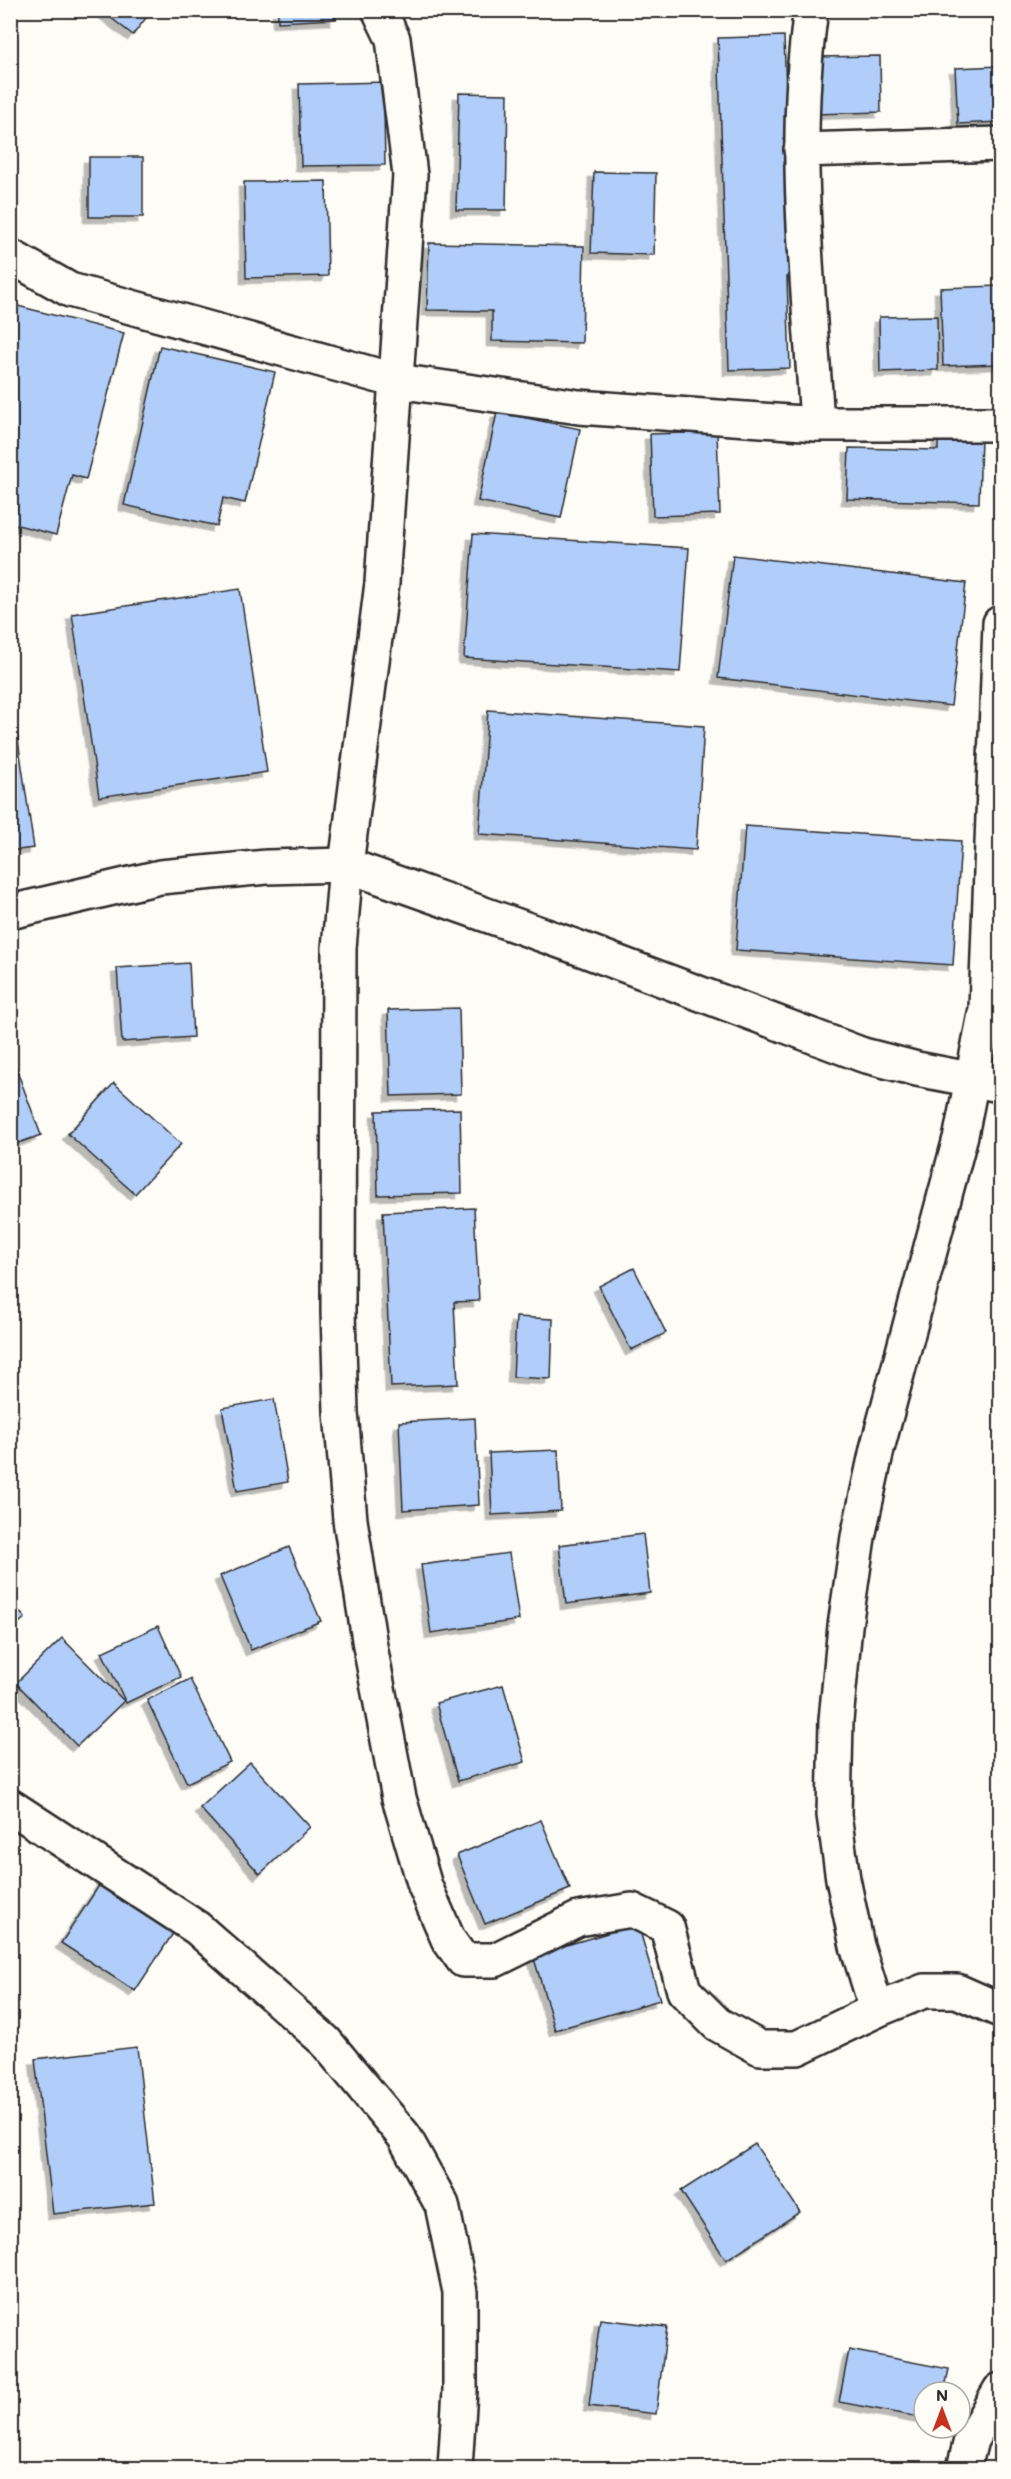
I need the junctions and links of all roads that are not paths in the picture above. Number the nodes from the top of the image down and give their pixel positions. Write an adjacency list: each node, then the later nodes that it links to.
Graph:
1 (379, 10): 6 (street)
2 (811, 10): 4 (street)
3 (1000, 144): 4 (street)
4 (801, 150): 7 (street)
5 (10, 256): 6 (street)
6 (397, 381): 7 (street); 10 (street)
7 (817, 424): 8 (street)
8 (1000, 424)
9 (1000, 623): 12 (street)
10 (346, 865): 11 (street); 12 (street); 14 (street)
11 (10, 912)
12 (987, 1083): 14 (street)
13 (10, 1806): 17 (street)
14 (877, 2010): 15 (street)
15 (1000, 2010)
16 (1000, 2390): 18 (street)
17 (455, 2469)
18 (964, 2469)

